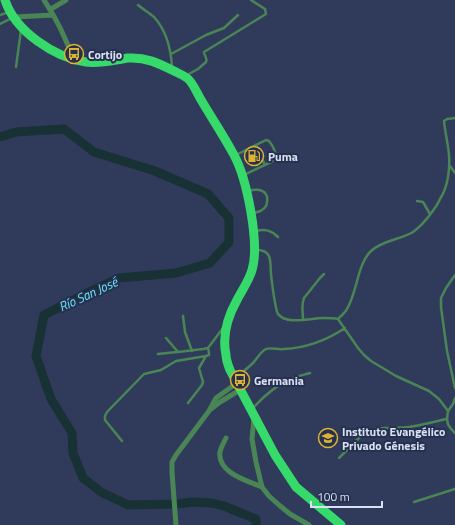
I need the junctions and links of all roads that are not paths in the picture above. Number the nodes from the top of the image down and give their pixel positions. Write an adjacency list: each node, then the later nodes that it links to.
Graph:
1 (6, 0): 7 (highway)
2 (44, 0): 6 (street)
3 (66, 0): 6 (street)
4 (251, 0): 17 (lane)
5 (138, 5): 13 (lane)
6 (51, 9): 9 (street)
7 (13, 14): 8 (lane); 9 (street); 11 (lane); 12 (highway)
8 (0, 15)
9 (53, 15): 14 (street)
10 (238, 15): 13 (lane)
11 (0, 24)
12 (22, 26): 14 (highway); 15 (lane)
13 (171, 54): 16 (lane)
14 (73, 59): 16 (highway)
15 (16, 67)
16 (172, 70): 17 (highway)
17 (185, 76): 20 (highway)
18 (455, 118): 22 (lane)
19 (255, 145): 20 (lane); 21 (lane); 21 (lane)
20 (234, 156): 24 (highway)
21 (265, 165): 24 (lane)
22 (450, 166): 23 (lane); 28 (lane)
23 (455, 173)
24 (242, 176): 25 (highway)
25 (247, 192): 27 (highway); 27 (lane)
26 (417, 201): 28 (lane)
27 (251, 213): 29 (highway)
28 (430, 214): 35 (lane)
29 (253, 232): 30 (lane); 31 (highway)
30 (278, 237)
31 (255, 250): 36 (lane); 37 (highway)
32 (324, 274): 36 (lane)
33 (455, 275): 47 (lane)
34 (183, 316): 41 (lane)
35 (338, 319): 36 (lane); 38 (lane)
36 (303, 320)
37 (227, 322): 40 (lane); 46 (highway)
38 (345, 328): 46 (lane); 50 (lane)
39 (166, 338): 42 (lane)
40 (208, 348): 41 (lane); 44 (lane)
41 (192, 351): 42 (lane)
42 (178, 352): 43 (lane)
43 (158, 354)
44 (206, 356): 49 (lane); 55 (lane)
45 (310, 373): 51 (lane)
46 (237, 384): 51 (highway); 60 (street)
47 (455, 388)
48 (455, 398): 50 (lane)
49 (188, 403)
50 (448, 411): 52 (lane)
51 (253, 413): 57 (street); 62 (highway)
52 (446, 419): 53 (lane); 56 (lane)
53 (455, 433)
54 (226, 438): 57 (street)
55 (122, 441)
56 (339, 458)
57 (262, 486): 61 (street)
58 (455, 489): 59 (lane)
59 (414, 502)
60 (176, 523)
61 (309, 525)
62 (341, 525)

